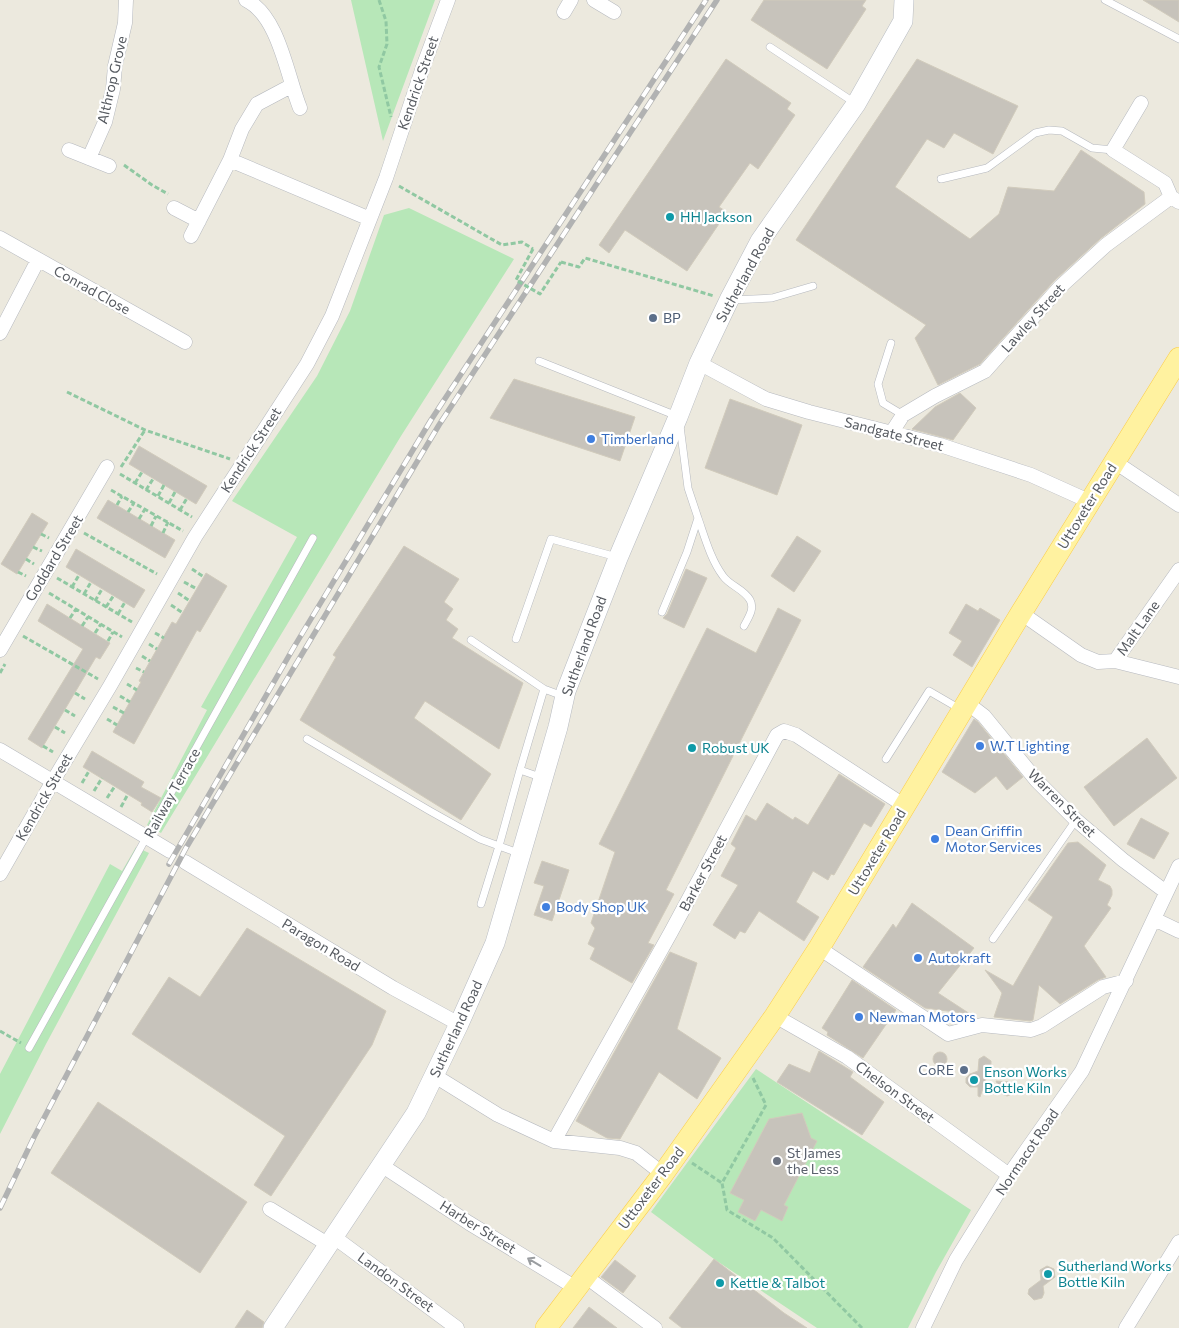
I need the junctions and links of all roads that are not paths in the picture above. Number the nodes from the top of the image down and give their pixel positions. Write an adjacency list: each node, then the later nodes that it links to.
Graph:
1 (126, 0): 16 (street, Althrop Grove)
2 (246, 0): 10 (street)
3 (448, 0): 22 (street, Kendrick Street)
4 (594, 0): 7 (street)
5 (904, 0): 12 (street, Sutherland Road)
6 (1105, 0): 8 (lane)
7 (614, 12)
8 (1179, 40)
9 (770, 47): 12 (lane)
10 (291, 86): 13 (street); 17 (street)
11 (1141, 103): 15 (street)
12 (856, 104): 28 (street, Sutherland Road)
13 (300, 108)
14 (69, 150): 16 (street)
15 (1113, 150): 19 (lane); 20 (street)
16 (89, 158): 18 (street)
17 (230, 160): 22 (street); 23 (street)
18 (109, 166)
19 (941, 179)
20 (1175, 200): 35 (street, Lawley Street)
21 (174, 208): 23 (street)
22 (370, 219): 62 (street, Kendrick Street)
23 (199, 221): 24 (street)
24 (191, 236)
25 (0, 238): 26 (street, Conrad Close)
26 (38, 260): 29 (street); 30 (street, Conrad Close)
27 (814, 286): 28 (lane)
28 (728, 300): 34 (street, Sutherland Road)
29 (0, 333)
30 (185, 342)
31 (891, 343): 35 (lane)
32 (1179, 358): 38 (main road, Uttoxeter Road)
33 (539, 362): 36 (lane)
34 (699, 363): 36 (street, Sutherland Road); 37 (street, Sandgate Street)
35 (903, 414): 37 (street, Lawley Street)
36 (678, 417): 42 (lane); 44 (street, Sutherland Road)
37 (892, 432): 40 (street, Sandgate Street)
38 (1115, 462): 40 (main road, Uttoxeter Road); 41 (street)
39 (107, 467): 51 (street, Goddard Street)
40 (1091, 502): 47 (main road, Uttoxeter Road)
41 (1179, 505)
42 (698, 518): 46 (lane); 48 (lane)
43 (313, 538): 65 (lane, Railway Terrace)
44 (618, 558): 49 (lane); 55 (street, Sutherland Road)
45 (1179, 570): 52 (street, Malt Lane)
46 (662, 612)
47 (1021, 613): 52 (street); 56 (main road, Uttoxeter Road)
48 (744, 626)
49 (516, 639)
50 (471, 640): 54 (lane)
51 (0, 650)
52 (1115, 661): 53 (street)
53 (1179, 677)
54 (544, 690): 55 (lane); 60 (lane)
55 (565, 697): 61 (street, Sutherland Road)
56 (965, 707): 59 (lane); 63 (main road, Uttoxeter Road); 64 (street, Warren Street)
57 (307, 739): 66 (lane)
58 (0, 750): 62 (street)
59 (886, 758)
60 (520, 770): 61 (lane); 66 (lane)
61 (543, 778): 68 (street, Sutherland Road)
62 (52, 781): 65 (street); 71 (street, Kendrick Street)
63 (905, 806): 77 (main road, Uttoxeter Road); 83 (street, Barker Street)
64 (1076, 820): 72 (street, Warren Street); 76 (lane)
65 (147, 837): 67 (street); 81 (lane, Railway Terrace)
66 (498, 846): 68 (lane); 73 (lane)
67 (170, 851)
68 (521, 854): 80 (street, Sutherland Road)
69 (186, 862): 80 (street, Paragon Road)
70 (1179, 866): 72 (street, Normacot Road)
71 (0, 874)
72 (1166, 892): 74 (street, Normacot Road)
73 (481, 904)
74 (1154, 919): 75 (street); 78 (street, Normacot Road)
75 (1179, 931)
76 (993, 939)
77 (819, 948): 78 (street); 79 (main road, Uttoxeter Road)
78 (1126, 981): 86 (street, Normacot Road)
79 (776, 1016): 85 (main road, Uttoxeter Road); 86 (street, Chelson Street)
80 (460, 1024): 82 (street, Sutherland Road)
81 (29, 1048)
82 (435, 1076): 83 (street); 84 (street, Sutherland Road)
83 (554, 1141): 85 (street)
84 (381, 1165): 88 (street, Sutherland Road); 90 (street, Harber Street, one-way to 84)
85 (663, 1174): 90 (main road, Uttoxeter Road)
86 (1009, 1175): 95 (street, Normacot Road)
87 (270, 1209): 88 (street, Landon Street)
88 (331, 1241): 91 (street, Sutherland Road); 92 (street, Landon Street)
89 (1179, 1242): 96 (street)
90 (580, 1282): 93 (main road, Uttoxeter Road); 94 (street, Harber Street)
91 (274, 1328)
92 (457, 1328)
93 (546, 1328)
94 (655, 1328)
95 (924, 1328)
96 (1126, 1328)

